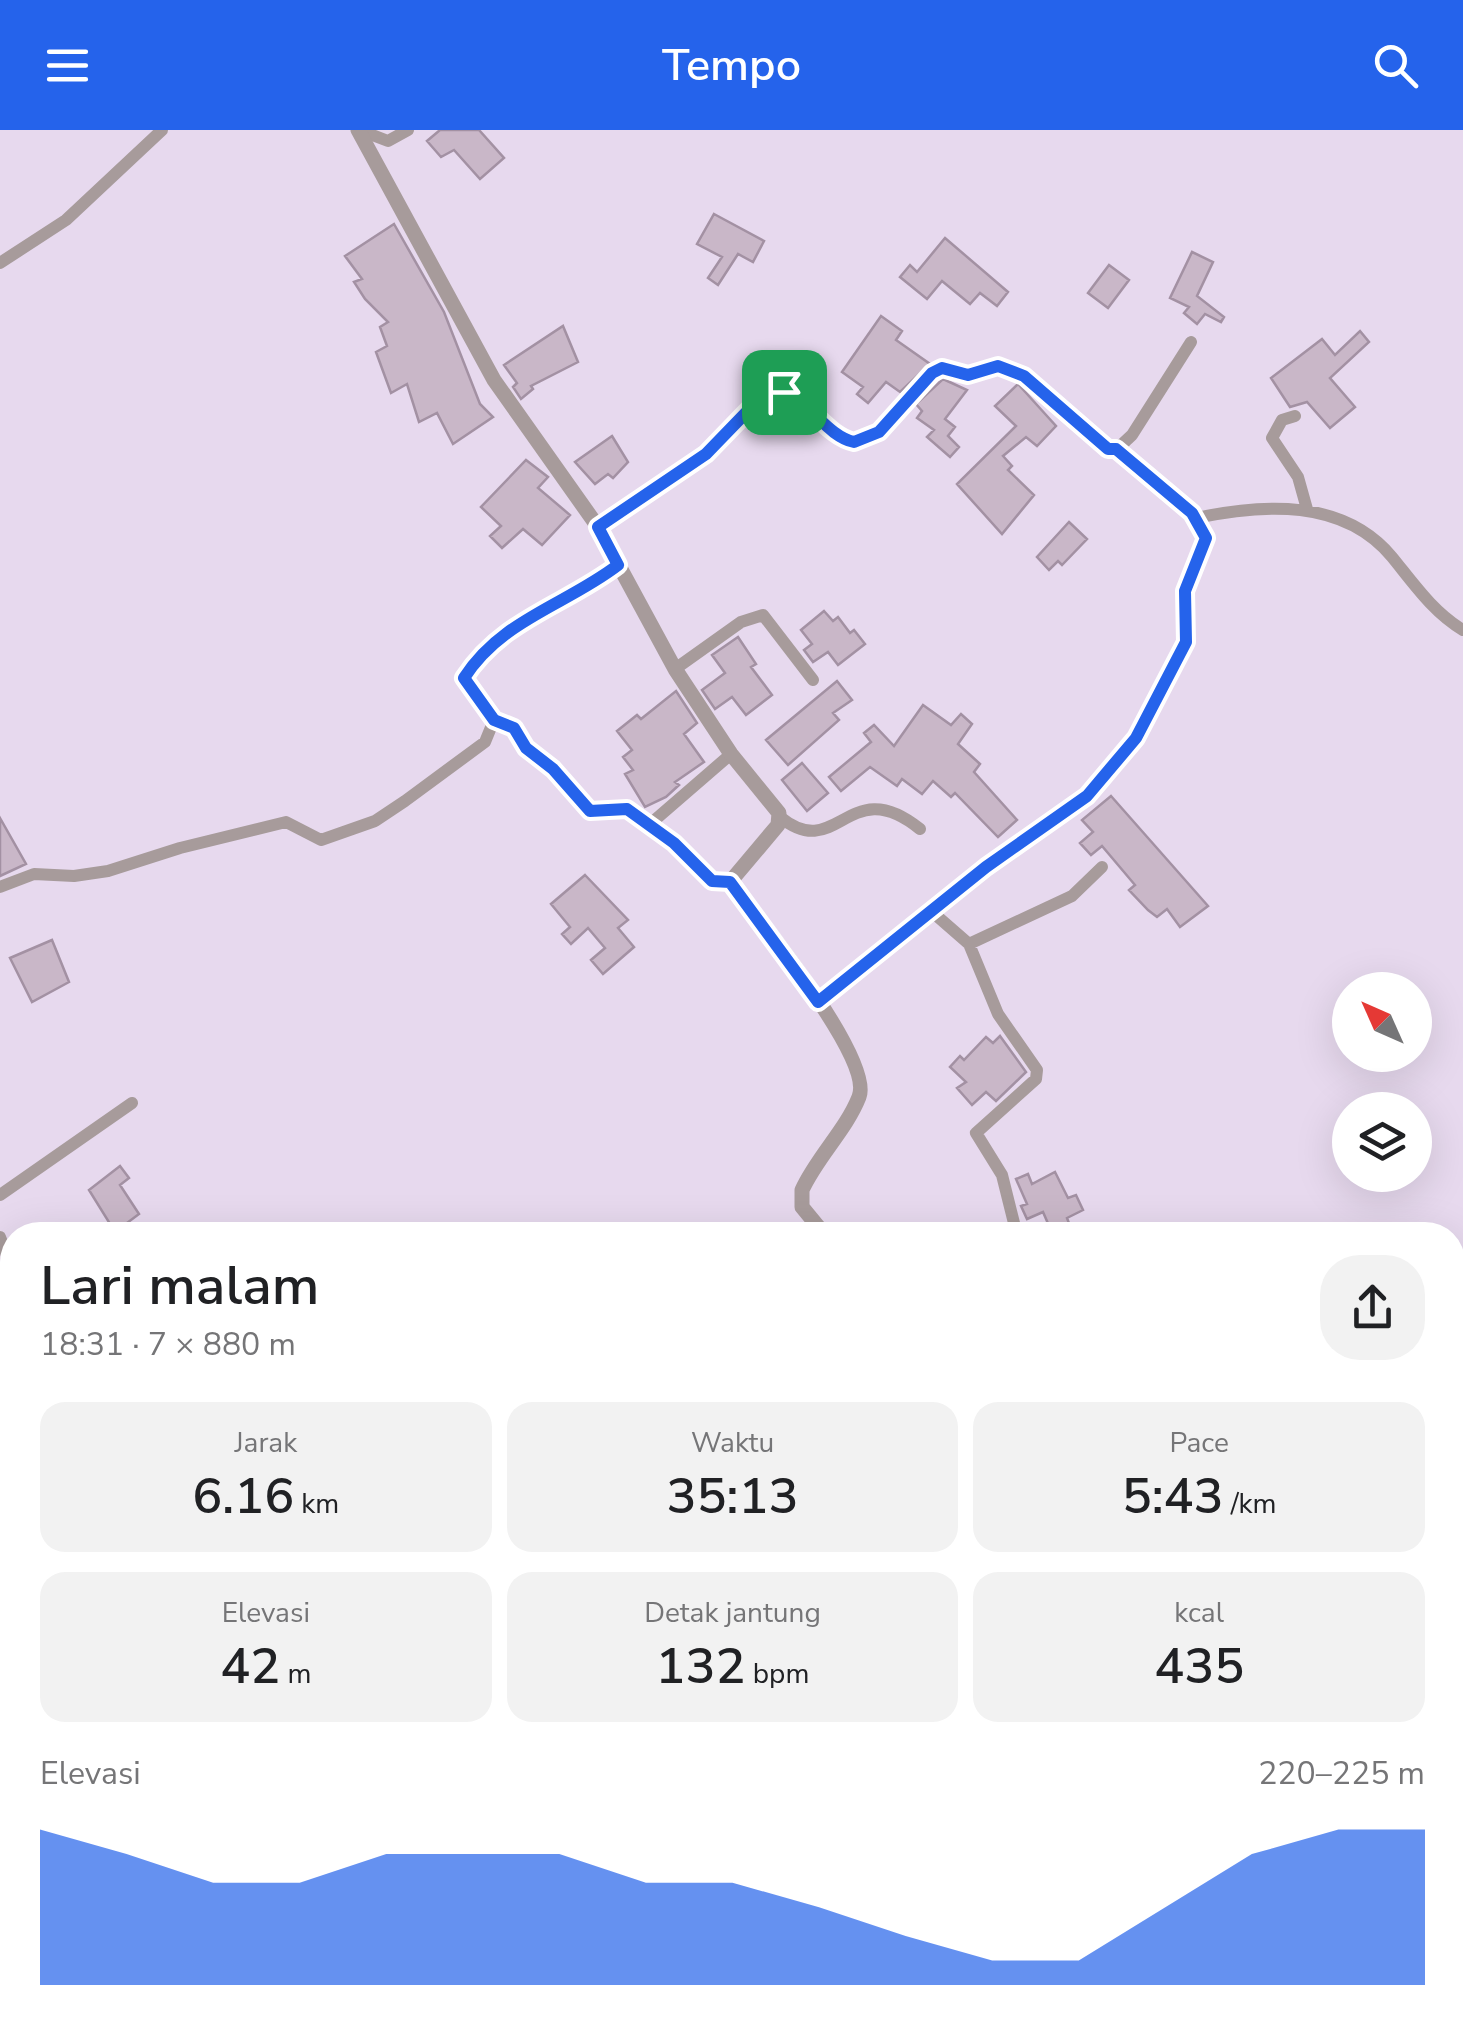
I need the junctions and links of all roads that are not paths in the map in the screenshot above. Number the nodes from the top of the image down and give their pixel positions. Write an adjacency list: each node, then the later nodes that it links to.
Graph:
1 (162, 130): 4 (street)
2 (358, 130): 3 (street); 10 (street)
3 (408, 130)
4 (0, 263)
5 (1191, 342): 7 (street)
6 (1295, 416): 8 (street)
7 (1116, 449): 9 (street); 10 (street)
8 (1307, 509): 9 (street); 12 (street)
9 (1196, 518): 23 (street)
10 (598, 527): 11 (street)
11 (618, 565): 13 (street); 15 (street)
12 (1463, 630)
13 (675, 669): 14 (street); 16 (street)
14 (813, 680)
15 (494, 720): 18 (street); 22 (street)
16 (732, 754): 17 (street); 18 (street)
17 (780, 817): 19 (street); 21 (street)
18 (648, 825): 21 (street)
19 (920, 829)
20 (1102, 867): 24 (street)
21 (730, 882): 25 (street)
22 (0, 887)
23 (930, 910): 24 (street); 25 (street)
24 (968, 944): 29 (street)
25 (818, 1002): 28 (street)
26 (132, 1104): 27 (street)
27 (0, 1195)
28 (814, 1222)
29 (1014, 1222)

